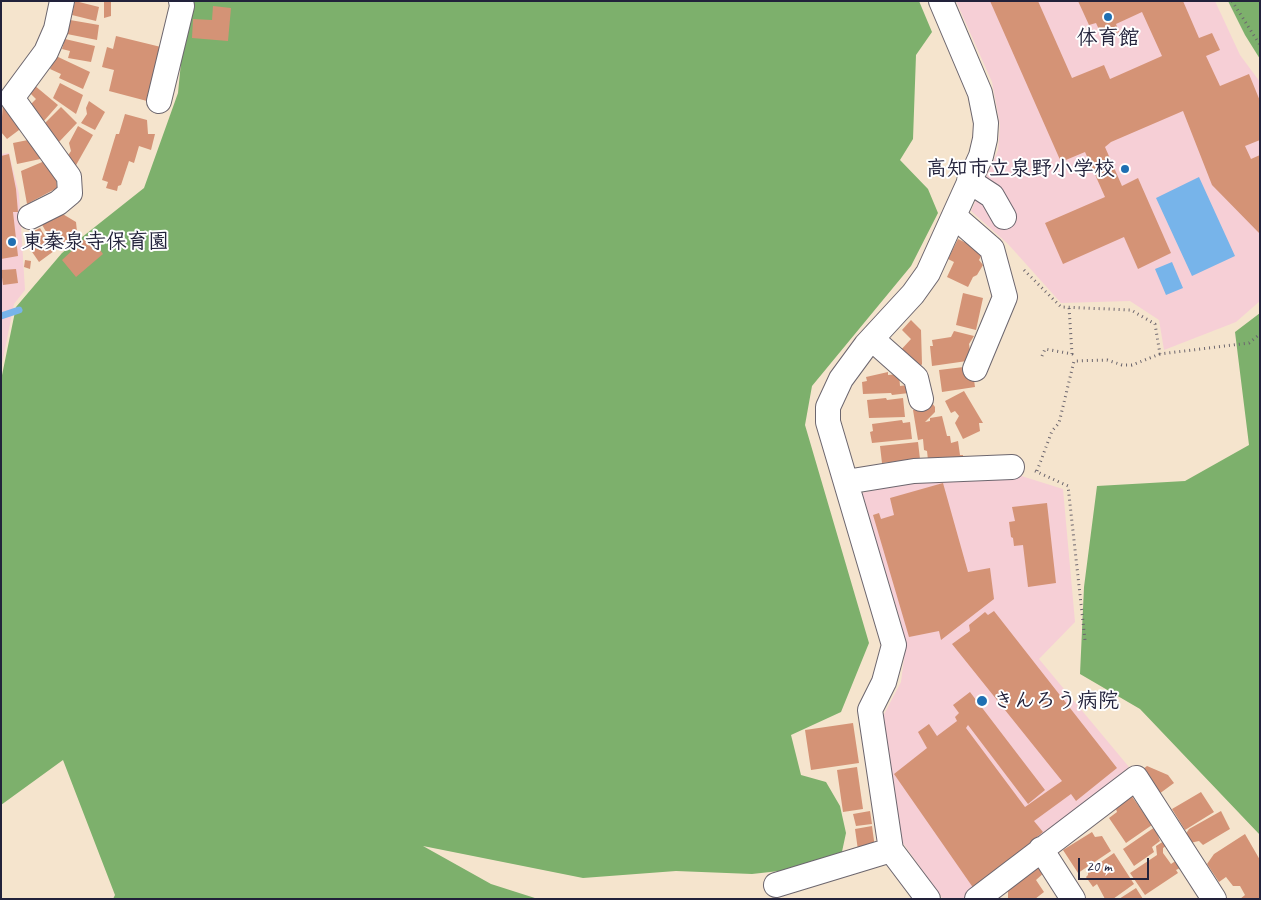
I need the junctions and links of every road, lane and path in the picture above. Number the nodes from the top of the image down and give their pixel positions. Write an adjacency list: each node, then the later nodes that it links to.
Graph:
1 (62, 1): 10 (street)
2 (181, 1): 6 (street)
3 (941, 1): 7 (street)
4 (1232, 1): 5 (path)
5 (1260, 45)
6 (159, 101)
7 (969, 181): 8 (street); 9 (street)
8 (954, 216): 14 (street); 17 (street)
9 (1004, 216)
10 (30, 217)
11 (1020, 266): 12 (path)
12 (1069, 307): 15 (path); 16 (path)
13 (1260, 334): 15 (path)
14 (872, 339): 18 (street); 21 (street)
15 (1160, 354): 20 (path)
16 (1042, 356)
17 (975, 369)
18 (921, 399)
19 (1012, 467): 20 (path); 21 (street)
20 (1037, 472): 22 (path)
21 (846, 482): 23 (street)
22 (1085, 640)
23 (891, 850): 25 (street); 26 (street)
24 (1041, 850): 27 (street); 28 (street); 29 (street)
25 (776, 885)
26 (928, 899)
27 (977, 899)
28 (1073, 899)
29 (1214, 899)

